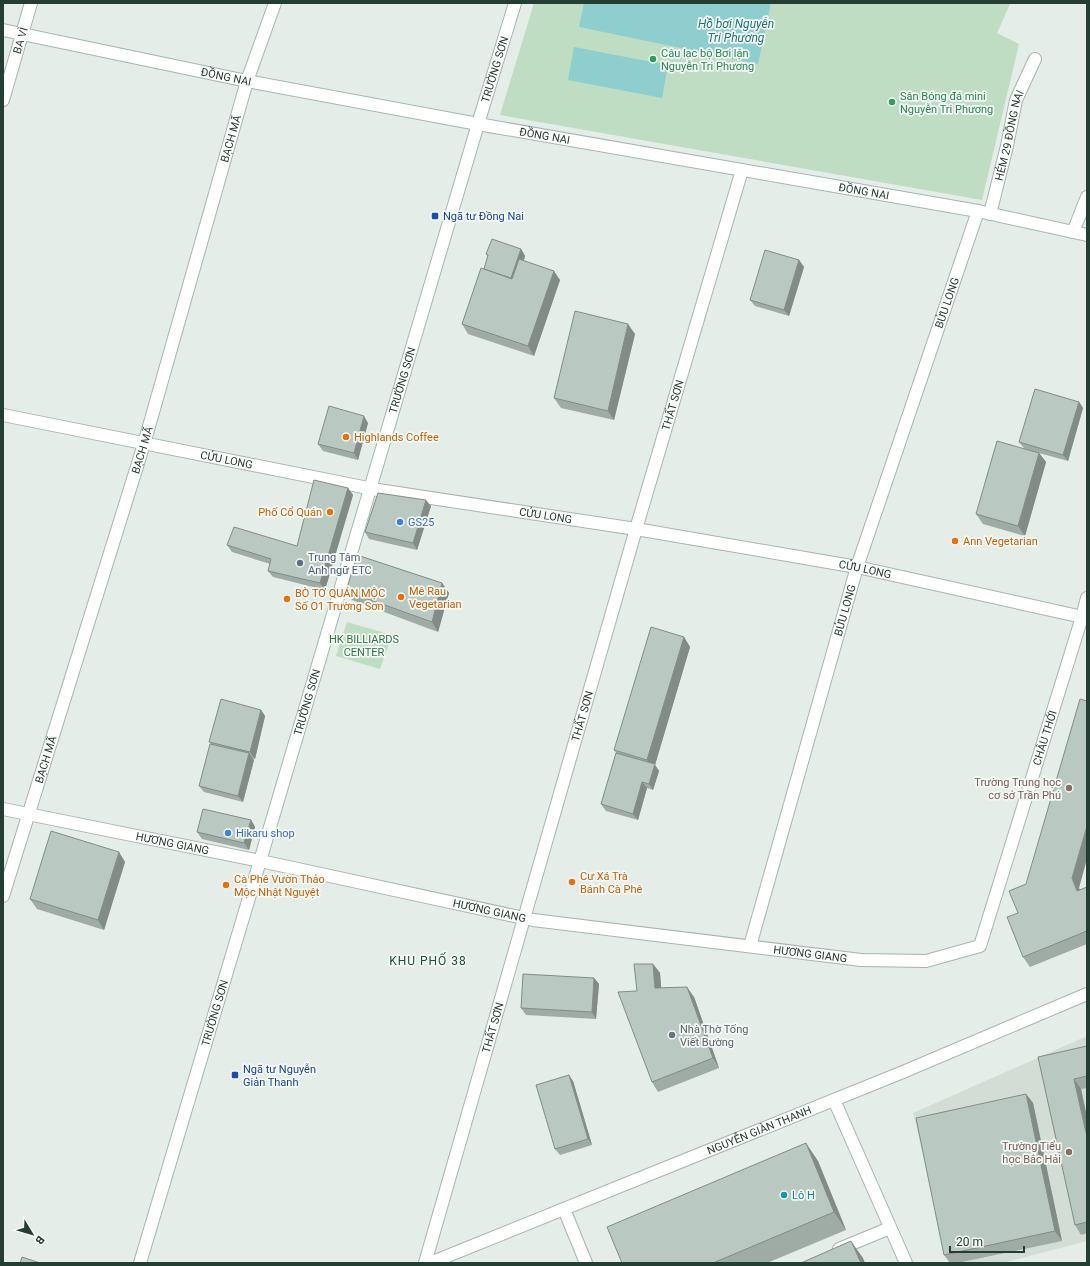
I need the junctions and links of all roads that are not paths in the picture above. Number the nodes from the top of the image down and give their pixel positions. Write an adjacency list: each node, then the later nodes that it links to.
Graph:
1 (30, 3): 5 (street, BA VÌ)
2 (275, 3): 7 (street, BẠCH MÃ)
3 (515, 3): 9 (street, TRƯỜNG SƠN)
4 (3, 30): 5 (street, ĐỒNG NAI)
5 (22, 33): 7 (street, ĐỒNG NAI); 8 (street, BA VÌ)
6 (1035, 59): 13 (street, HẺM 29 ĐỒNG NAI)
7 (247, 81): 9 (street, ĐỒNG NAI); 17 (street, BẠCH MÃ)
8 (3, 100)
9 (478, 124): 10 (street, ĐỒNG NAI); 18 (street, TRƯỜNG SƠN)
10 (742, 170): 12 (street, ĐỒNG NAI); 19 (street, THẤT SƠN)
11 (1087, 197): 14 (street)
12 (978, 211): 13 (street, ĐỒNG NAI); 20 (street, BỬU LONG)
13 (990, 214): 14 (street, ĐỒNG NAI)
14 (1073, 232): 15 (street, ĐỒNG NAI)
15 (1087, 236)
16 (3, 415): 17 (street, CỬU LONG)
17 (144, 444): 18 (street, CỬU LONG); 24 (street, BẠCH MÃ)
18 (370, 488): 19 (street, CỬU LONG); 25 (street, TRƯỜNG SƠN)
19 (636, 530): 20 (street, CỬU LONG); 27 (street, THẤT SƠN)
20 (856, 567): 22 (street, CỬU LONG); 28 (street, BỬU LONG)
21 (1087, 598): 22 (street, CHÂU THỚI)
22 (1085, 618): 29 (street, CHÂU THỚI)
23 (3, 809): 24 (street, HƯƠNG GIANG)
24 (28, 814): 25 (street, HƯƠNG GIANG); 26 (street, BẠCH MÃ)
25 (260, 861): 27 (street, HƯƠNG GIANG); 35 (street, TRƯỜNG SƠN)
26 (3, 896)
27 (524, 919): 28 (street, HƯƠNG GIANG); 36 (street, THẤT SƠN)
28 (750, 946): 29 (street, HƯƠNG GIANG)
29 (980, 946)
30 (1087, 994): 31 (street, NGUYỄN GIÀN THANH)
31 (834, 1100): 32 (street, NGUYỄN GIÀN THANH); 33 (street)
32 (564, 1209): 37 (street, NGUYỄN GIÀN THANH); 38 (street)
33 (890, 1228): 34 (street); 39 (street)
34 (826, 1254)
35 (140, 1263)
36 (426, 1263)
37 (430, 1263)
38 (586, 1263)
39 (906, 1263)

